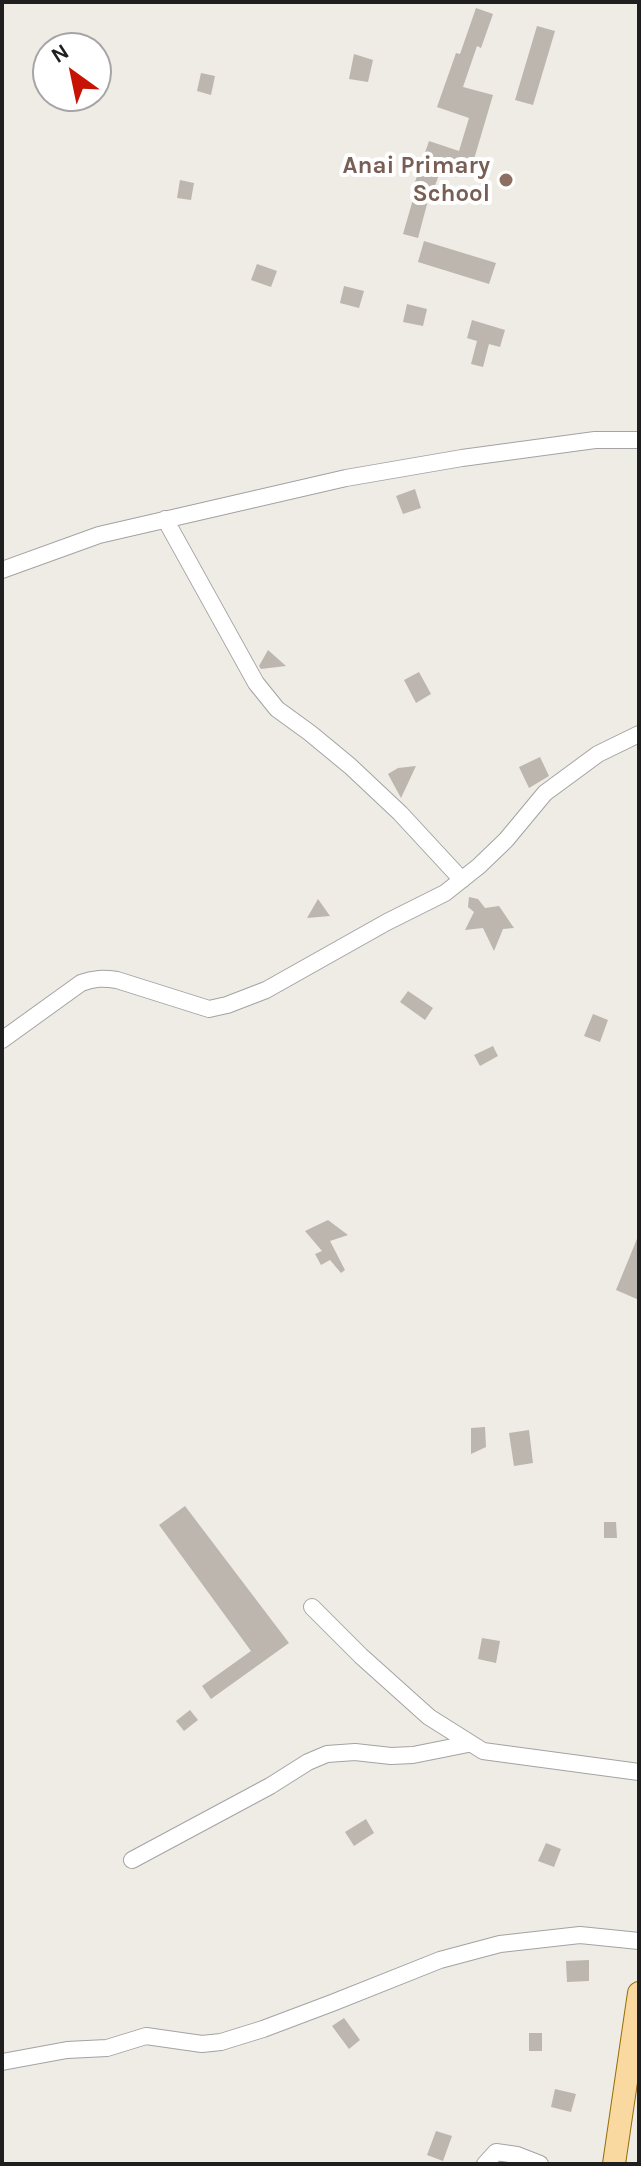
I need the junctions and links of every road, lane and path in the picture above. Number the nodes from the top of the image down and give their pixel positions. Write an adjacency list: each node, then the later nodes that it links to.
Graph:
1 (639, 440): 2 (street)
2 (165, 519): 3 (street); 5 (street)
3 (2, 570)
4 (639, 734): 5 (street)
5 (462, 880): 6 (street)
6 (2, 1040)
7 (312, 1607): 8 (street)
8 (468, 1744): 9 (street); 10 (street)
9 (639, 1772)
10 (132, 1860)
11 (639, 1941): 13 (street)
12 (639, 1993): 16 (main road)
13 (2, 2062)
14 (485, 2164): 15 (street)
15 (540, 2164)
16 (614, 2164)

